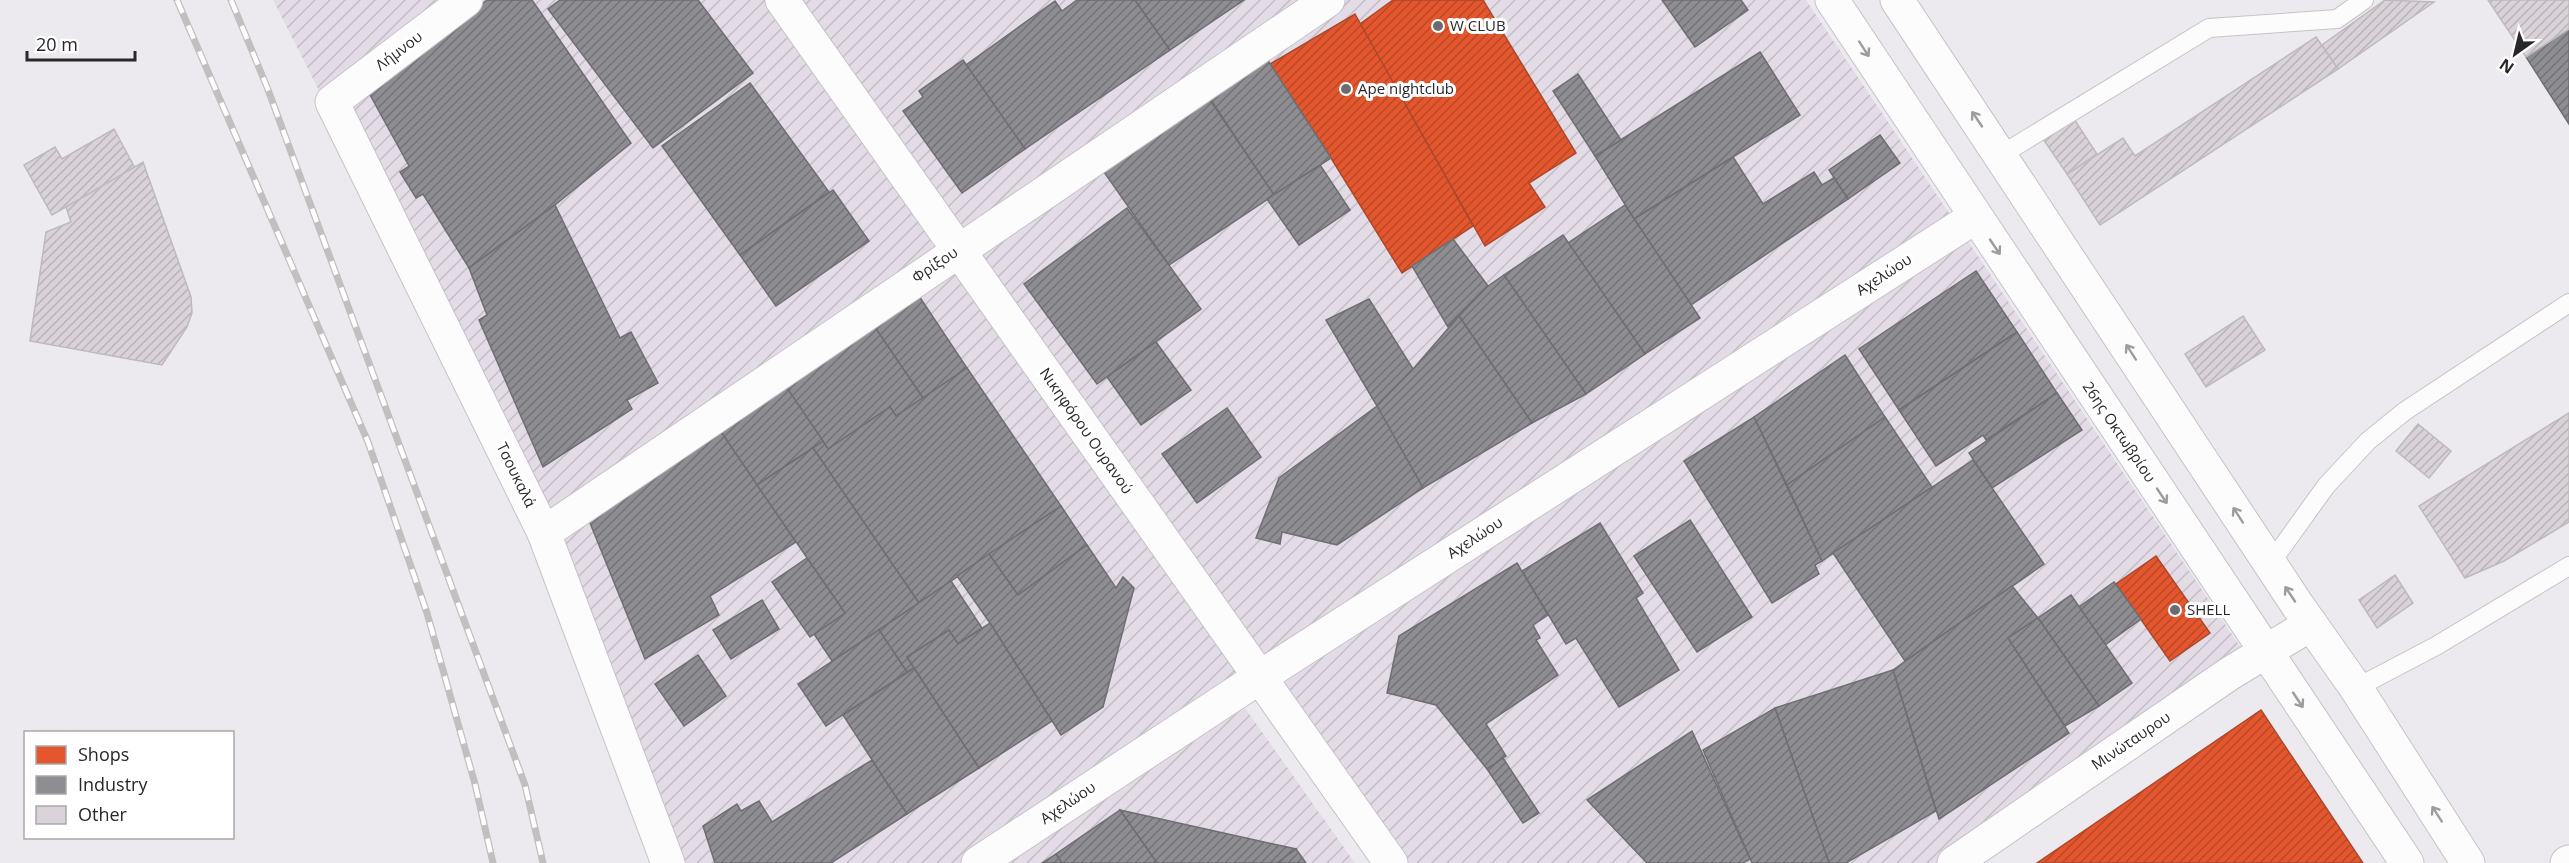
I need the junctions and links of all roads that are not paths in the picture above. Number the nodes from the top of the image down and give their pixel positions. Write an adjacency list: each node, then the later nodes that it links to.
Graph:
1 (466, 0): 7 (street, Λήμνου)
2 (782, 0): 10 (street, Νικηφόρου Ουρανού)
3 (1328, 0): 10 (street, Φρίξου)
4 (1832, 0): 9 (street, 26ης Οκτωβρίου, one-way to 9)
5 (1897, 0): 8 (street, one-way to 5)
6 (2364, 0): 8 (lane)
7 (332, 102): 12 (street, Τσουκαλά)
8 (2001, 155): 13 (street, one-way to 8)
9 (1975, 217): 16 (street, 26ης Οκτωβρίου, one-way to 16); 17 (street, Αχελώου)
10 (958, 249): 12 (street, Φρίξου); 17 (street, Νικηφόρου Ουρανού)
11 (2569, 303): 13 (lane)
12 (544, 532): 19 (street, Τσουκαλά)
13 (2270, 564): 15 (street, one-way to 13)
14 (2569, 566): 18 (lane)
15 (2311, 624): 16 (street, Μινώταυρου); 18 (street)
16 (2266, 652): 22 (street, Μινώταυρου); 23 (street, 26ης Οκτωβρίου, one-way to 23)
17 (1260, 677): 20 (street, Αχελώου); 21 (street, Νικηφόρου Ουρανού)
18 (2356, 688): 24 (street, one-way to 18)
19 (668, 863)
20 (978, 863)
21 (1391, 863)
22 (1954, 863)
23 (2407, 863)
24 (2468, 863)

